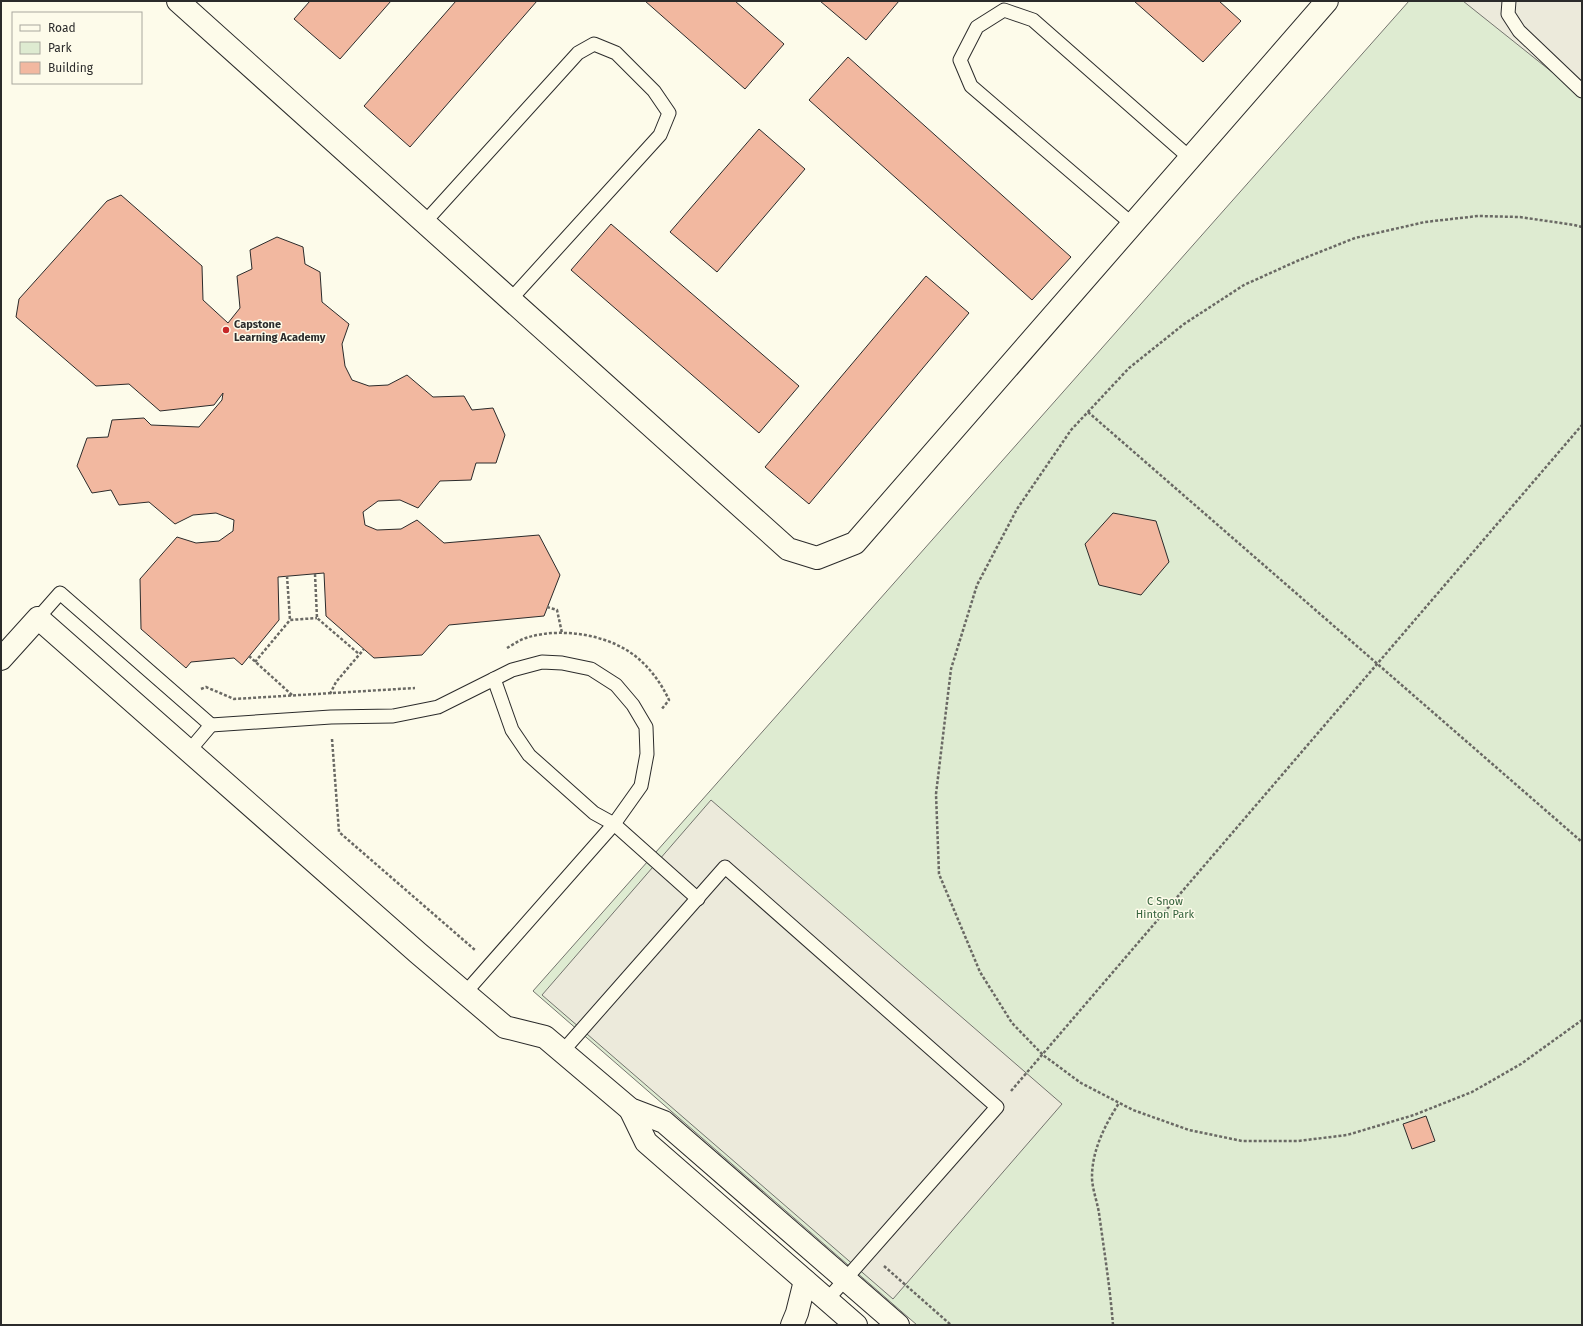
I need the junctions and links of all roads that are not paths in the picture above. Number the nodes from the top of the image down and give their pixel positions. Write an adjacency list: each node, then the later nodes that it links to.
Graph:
1 (178, 1): 6 (street)
2 (1327, 1): 5 (street)
3 (1509, 1): 4 (lane)
4 (1582, 91)
5 (1190, 158): 7 (street); 7 (lane)
6 (424, 223): 8 (street); 8 (lane)
7 (1132, 224): 8 (street)
8 (511, 299)
9 (38, 618): 10 (street); 12 (lane); 13 (street)
10 (1, 659)
11 (494, 679): 12 (lane); 14 (lane); 14 (lane)
12 (211, 725): 13 (lane)
13 (189, 751): 16 (street)
14 (614, 824): 15 (lane); 16 (lane)
15 (698, 899): 17 (lane); 19 (lane)
16 (465, 993): 17 (street)
17 (562, 1052): 18 (street)
18 (630, 1109): 19 (street); 20 (street)
19 (846, 1279): 21 (lane); 24 (street)
20 (805, 1281): 21 (street); 23 (street)
21 (827, 1300): 22 (street)
22 (844, 1322)
23 (792, 1325)
24 (898, 1325)

